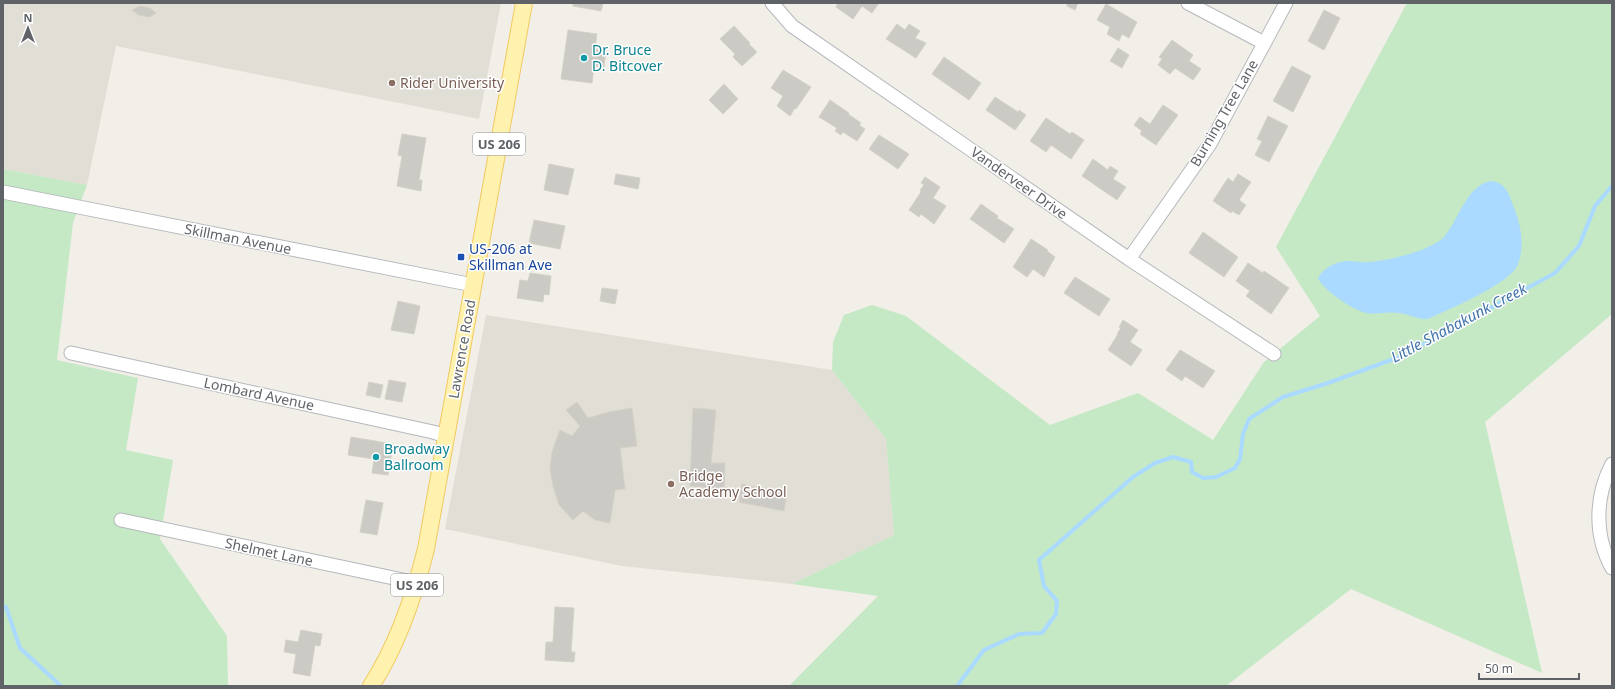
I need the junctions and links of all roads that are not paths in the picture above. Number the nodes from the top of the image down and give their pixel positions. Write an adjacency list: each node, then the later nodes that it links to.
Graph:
1 (524, 3): 8 (main road, Lawrence Road / US 206)
2 (772, 3): 7 (street, Vanderveer Drive)
3 (1188, 3): 5 (street)
4 (1286, 3): 5 (street, Burning Tree Lane)
5 (1264, 43): 7 (street, Burning Tree Lane)
6 (3, 192): 8 (street, Skillman Avenue)
7 (1129, 259): 10 (street, Vanderveer Drive)
8 (474, 285): 11 (main road, Lawrence Road / US 206)
9 (71, 353): 11 (street, Lombard Avenue)
10 (1274, 354)
11 (446, 436): 15 (main road, Lawrence Road / US 206)
12 (1612, 464): 14 (street)
13 (121, 520): 15 (street, Shelmet Lane)
14 (1612, 568)
15 (417, 583): 16 (main road, Lawrence Road / US 206)
16 (371, 686)

